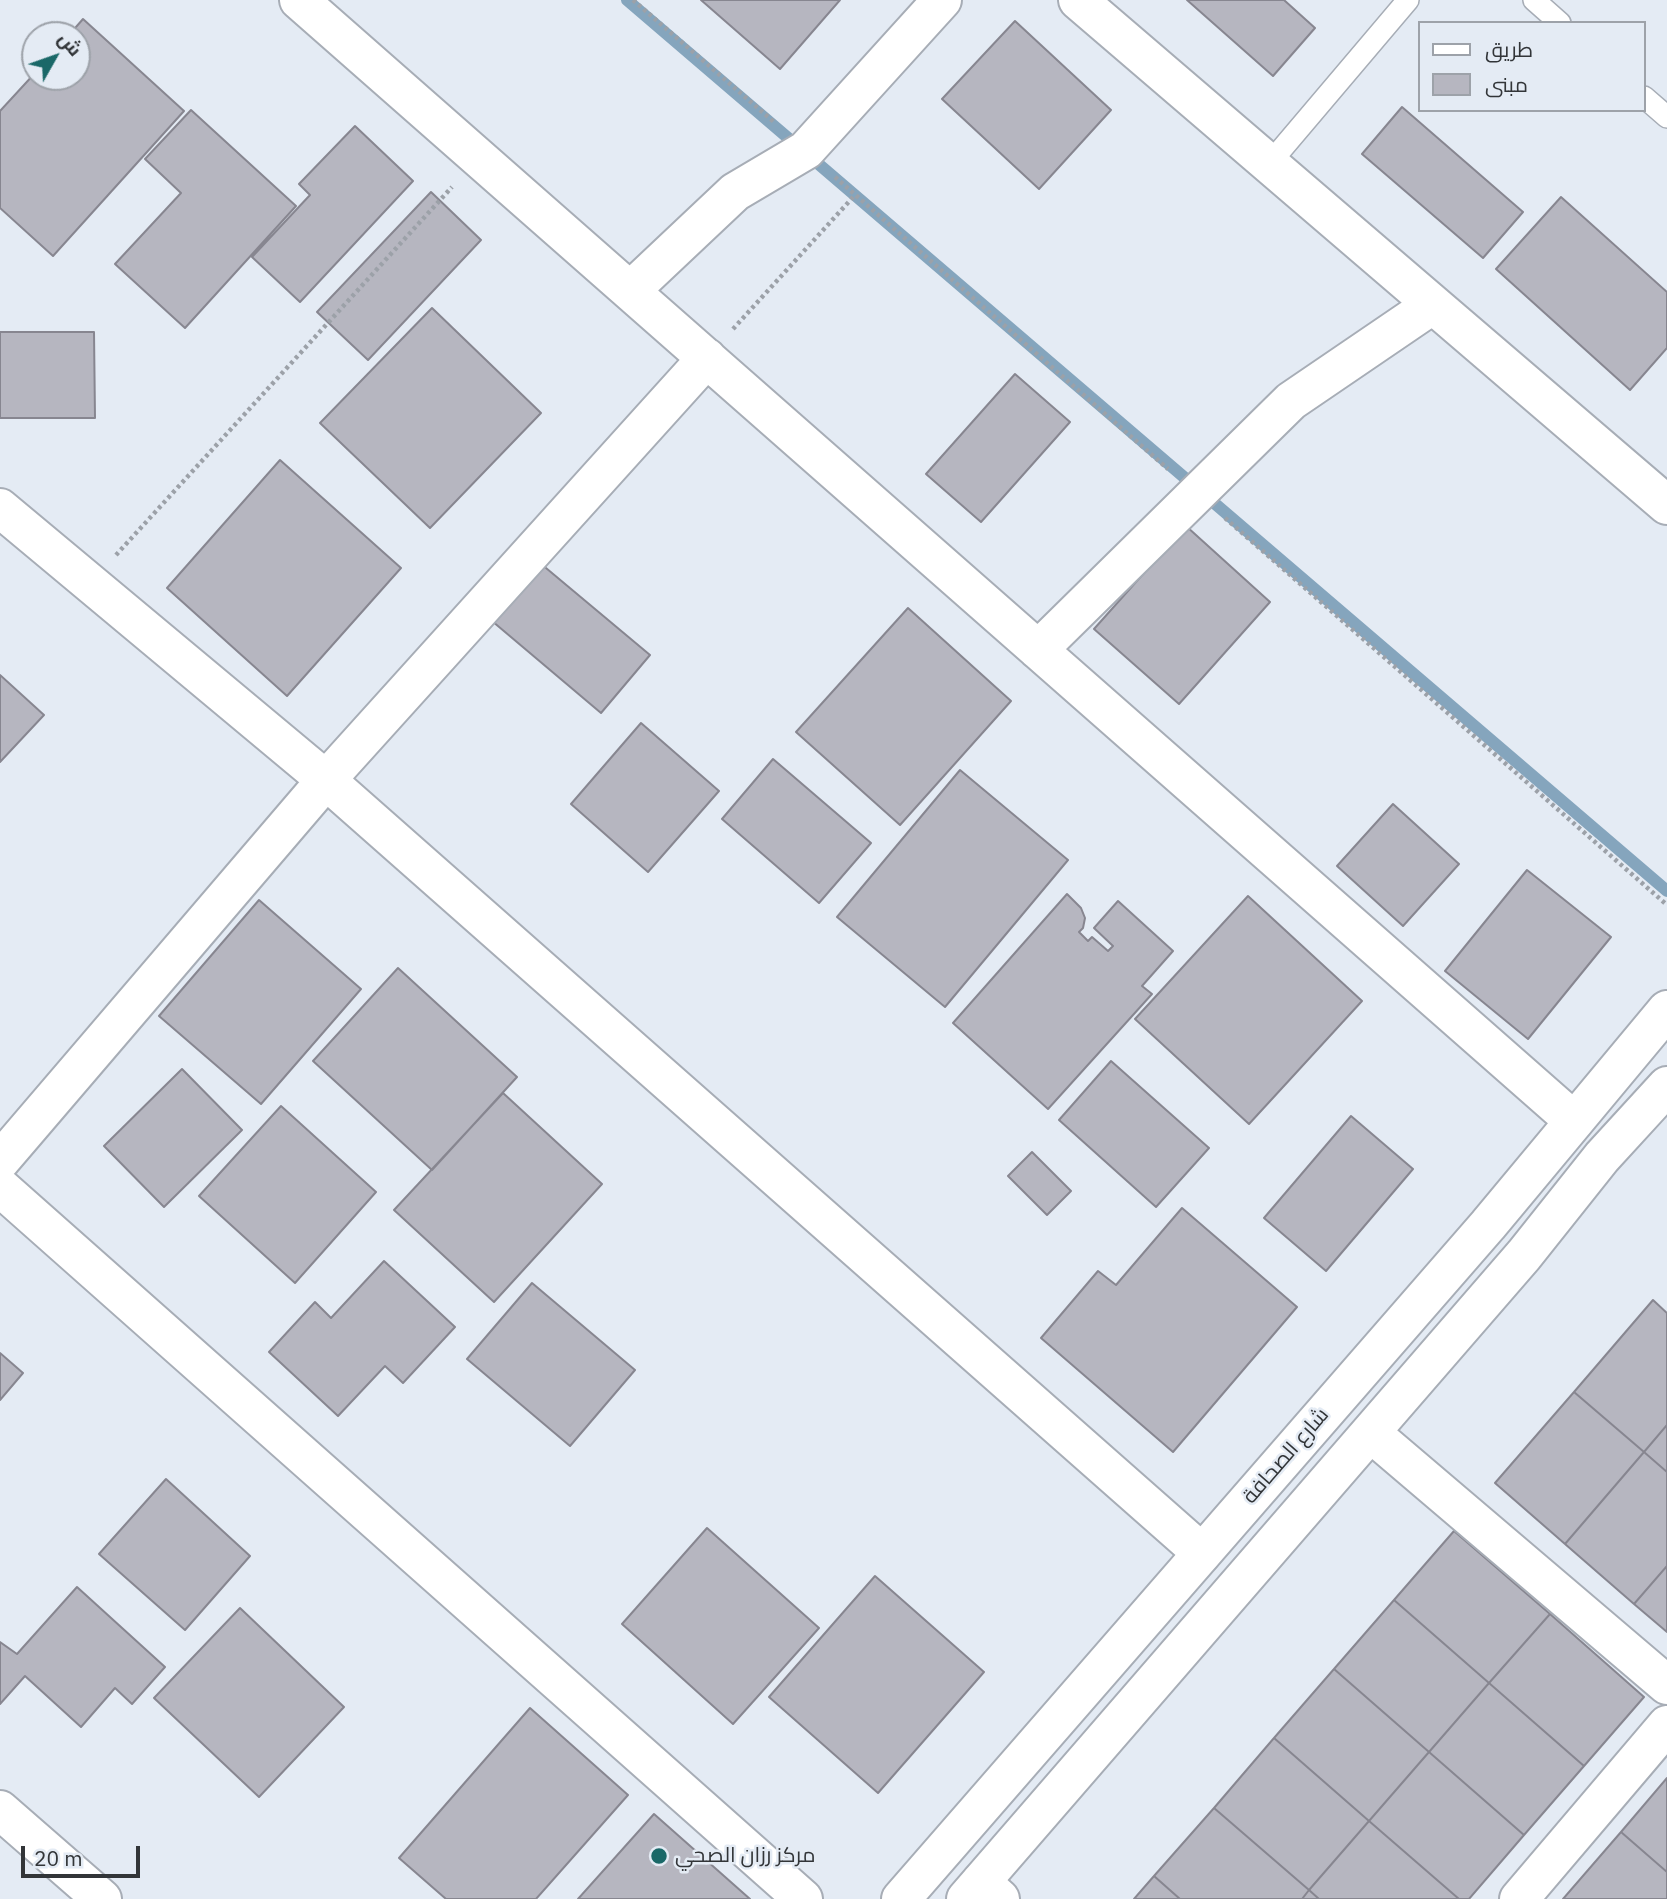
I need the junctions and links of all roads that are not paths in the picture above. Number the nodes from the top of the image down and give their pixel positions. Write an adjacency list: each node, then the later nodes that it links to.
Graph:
1 (299, 0): 10 (street)
2 (942, 0): 10 (street)
3 (1078, 0): 9 (street)
4 (1408, 0): 9 (lane)
5 (1534, 0): 6 (lane)
6 (1558, 21)
7 (1646, 99): 8 (lane)
8 (1667, 117)
9 (1269, 164): 11 (street)
10 (630, 291): 12 (street)
11 (1432, 305): 13 (street); 15 (street)
12 (707, 358): 15 (street); 16 (street)
13 (1667, 505)
14 (0, 508): 16 (street)
15 (1038, 650): 20 (street)
16 (326, 780): 21 (street); 24 (street)
17 (1667, 1010): 18 (street, شارع الصحافة)
18 (1653, 1056): 20 (street, شارع الصحافة)
19 (1667, 1086): 23 (street)
20 (1574, 1121): 24 (street, شارع الصحافة)
21 (0, 1161)
22 (0, 1187): 30 (street)
23 (1371, 1433): 25 (street); 28 (street)
24 (1202, 1553): 31 (street, شارع الصحافة)
25 (1667, 1685)
26 (1667, 1725): 32 (street)
27 (0, 1810): 29 (street)
28 (983, 1893)
29 (102, 1899)
30 (803, 1899)
31 (901, 1899)
32 (1519, 1899)

